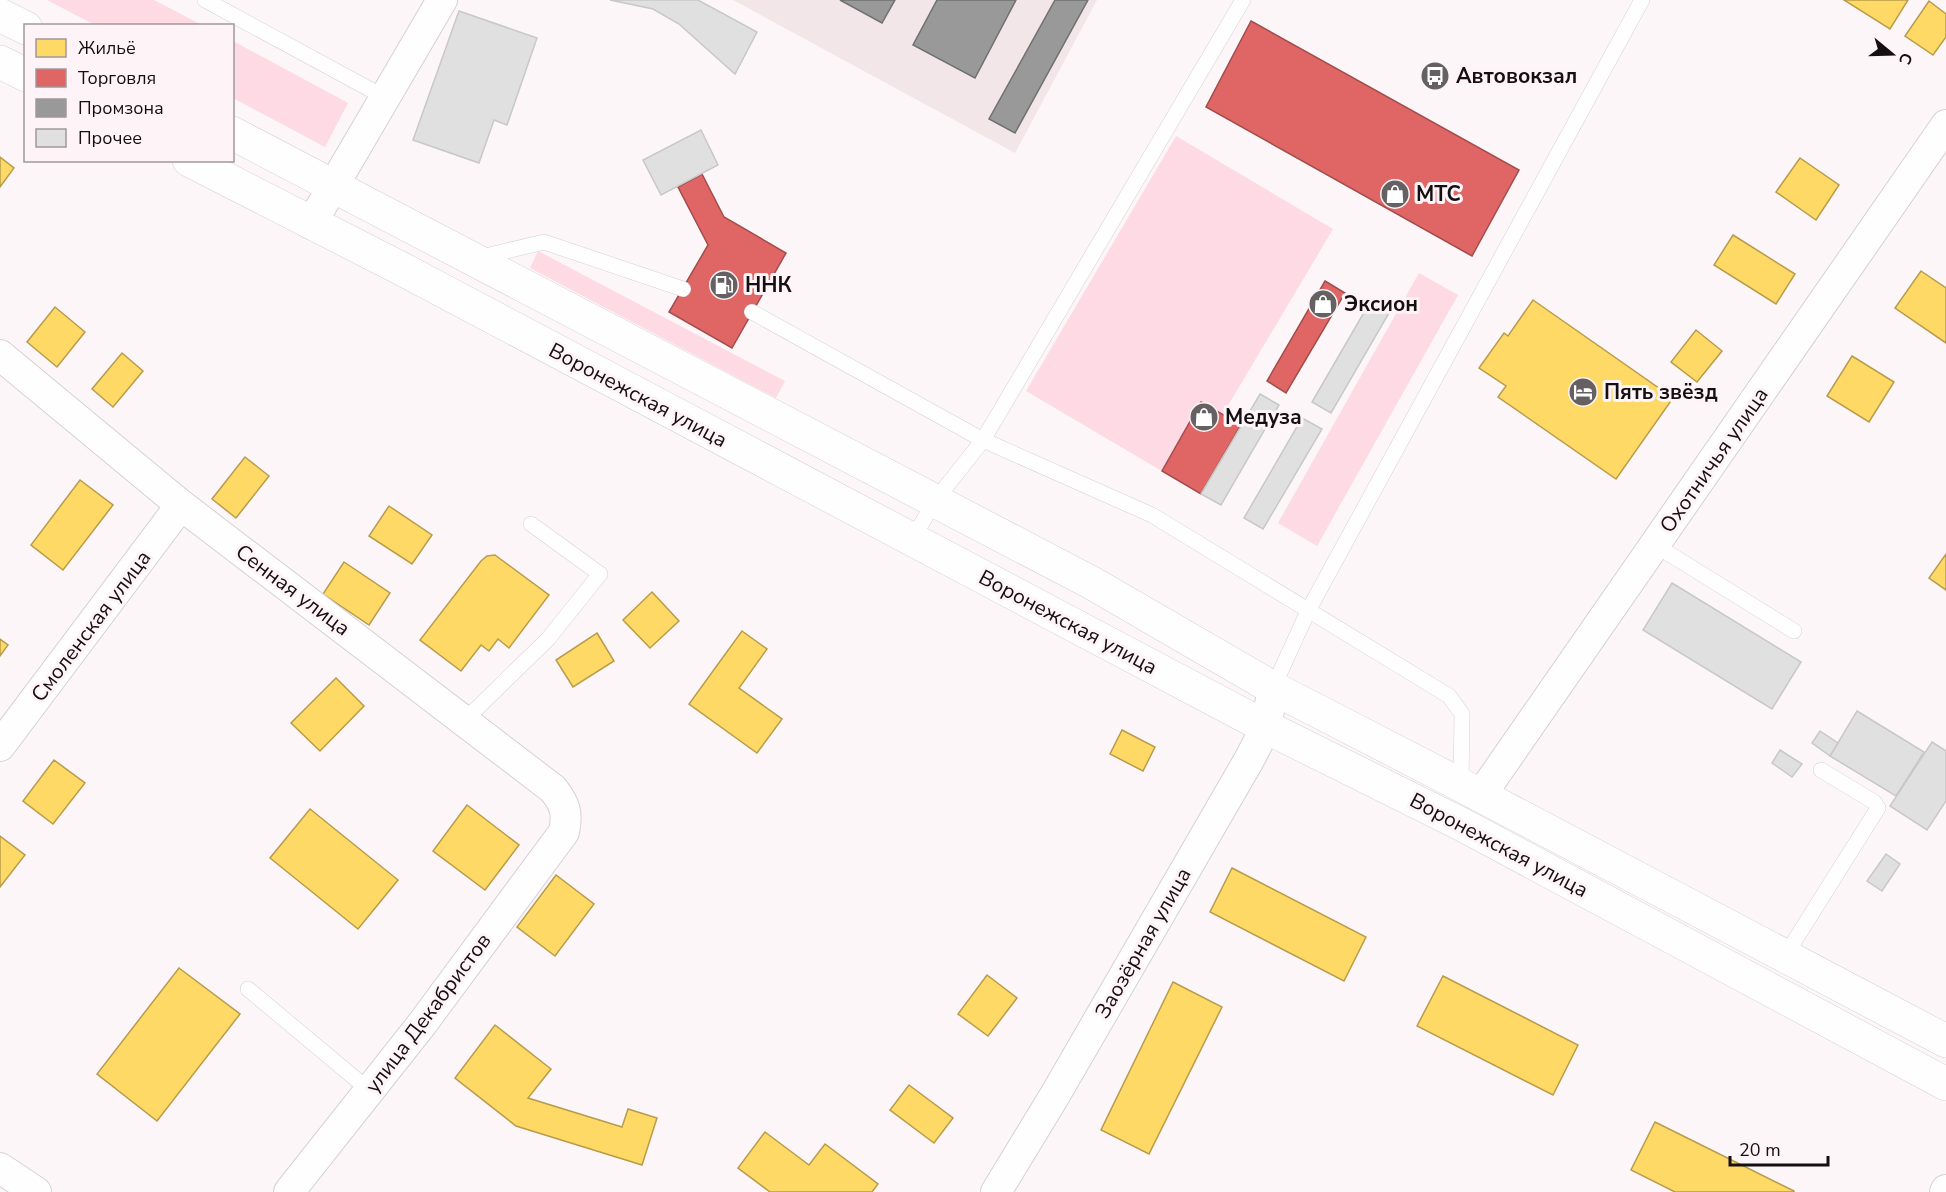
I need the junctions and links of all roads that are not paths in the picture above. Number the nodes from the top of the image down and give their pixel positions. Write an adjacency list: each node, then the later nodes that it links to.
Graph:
1 (205, 0): 9 (lane)
2 (442, 0): 9 (street)
3 (1244, 0): 19 (lane)
4 (1642, 0): 25 (lane)
5 (0, 15): 6 (main road)
6 (24, 27)
7 (0, 62): 8 (main road)
8 (24, 74)
9 (386, 98): 13 (street)
10 (1946, 125): 24 (street, Охотничья улица)
11 (234, 134): 13 (main road, Воронежская улица)
12 (193, 162): 14 (main road, Воронежская улица)
13 (334, 184): 14 (street); 15 (main road, Воронежская улица)
14 (311, 224): 23 (main road, Воронежская улица)
15 (474, 258): 16 (lane); 20 (main road, Воронежская улица)
16 (683, 289)
17 (752, 312): 19 (lane)
18 (0, 355): 21 (street, Сенная улица)
19 (983, 440): 20 (lane); 25 (lane)
20 (934, 502): 23 (lane); 27 (main road, Воронежская улица)
21 (181, 505): 28 (street, Сенная улица); 30 (street, Смоленская улица)
22 (531, 524): 28 (lane)
23 (912, 540): 29 (main road, Воронежская улица)
24 (1655, 545): 26 (lane); 32 (street, Охотничья улица)
25 (1309, 609): 27 (lane); 32 (lane)
26 (1794, 631)
27 (1273, 688): 29 (street, Заозёрная улица); 32 (main road, Воронежская улица)
28 (464, 721): 33 (street, Сенная улица)
29 (1266, 727): 37 (main road, Воронежская улица); 42 (street, Заозёрная улица)
30 (0, 746)
31 (1821, 770): 34 (lane)
32 (1471, 790): 34 (main road, Воронежская улица)
33 (564, 832): 38 (street, улица Декабристов)
34 (1785, 956): 36 (main road, Воронежская улица)
35 (248, 988): 38 (lane)
36 (1946, 1041)
37 (1946, 1084)
38 (369, 1090): 41 (street, улица Декабристов)
39 (0, 1168): 40 (street)
40 (36, 1192)
41 (289, 1192)
42 (996, 1192)

